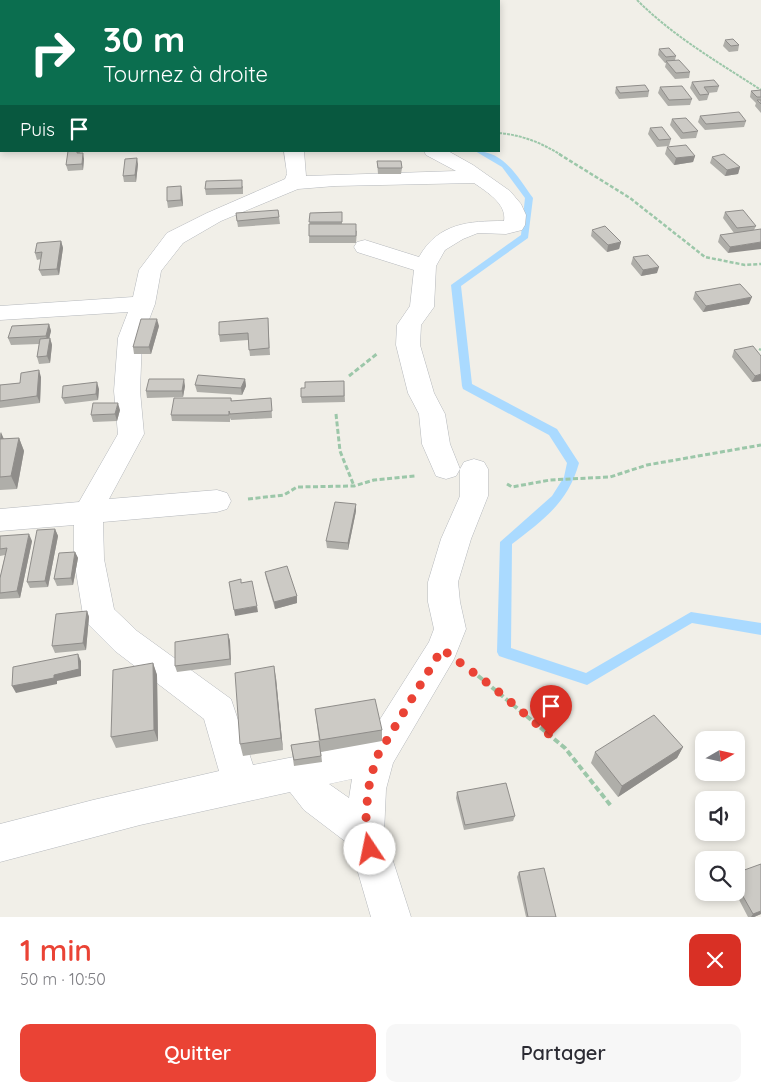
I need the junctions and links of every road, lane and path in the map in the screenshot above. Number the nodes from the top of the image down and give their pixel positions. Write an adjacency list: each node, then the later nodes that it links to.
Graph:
1 (637, 0): 2 (path)
2 (761, 90)
3 (500, 133): 9 (path)
4 (294, 152): 7 (street)
5 (435, 152): 6 (street)
6 (478, 177): 7 (street); 10 (street)
7 (294, 183): 11 (street)
8 (365, 248): 10 (street)
9 (761, 264)
10 (425, 266): 18 (street)
11 (143, 304): 12 (street); 16 (street)
12 (0, 313)
13 (336, 414): 14 (path)
14 (354, 486)
15 (217, 501): 16 (street)
16 (88, 512): 17 (street); 21 (street)
17 (0, 520)
18 (442, 649): 19 (street); 22 (path)
19 (376, 758): 20 (street); 23 (street)
20 (297, 772): 21 (street); 23 (street)
21 (240, 785): 24 (street)
22 (611, 806)
23 (365, 833): 25 (street)
24 (0, 843)
25 (390, 917)

